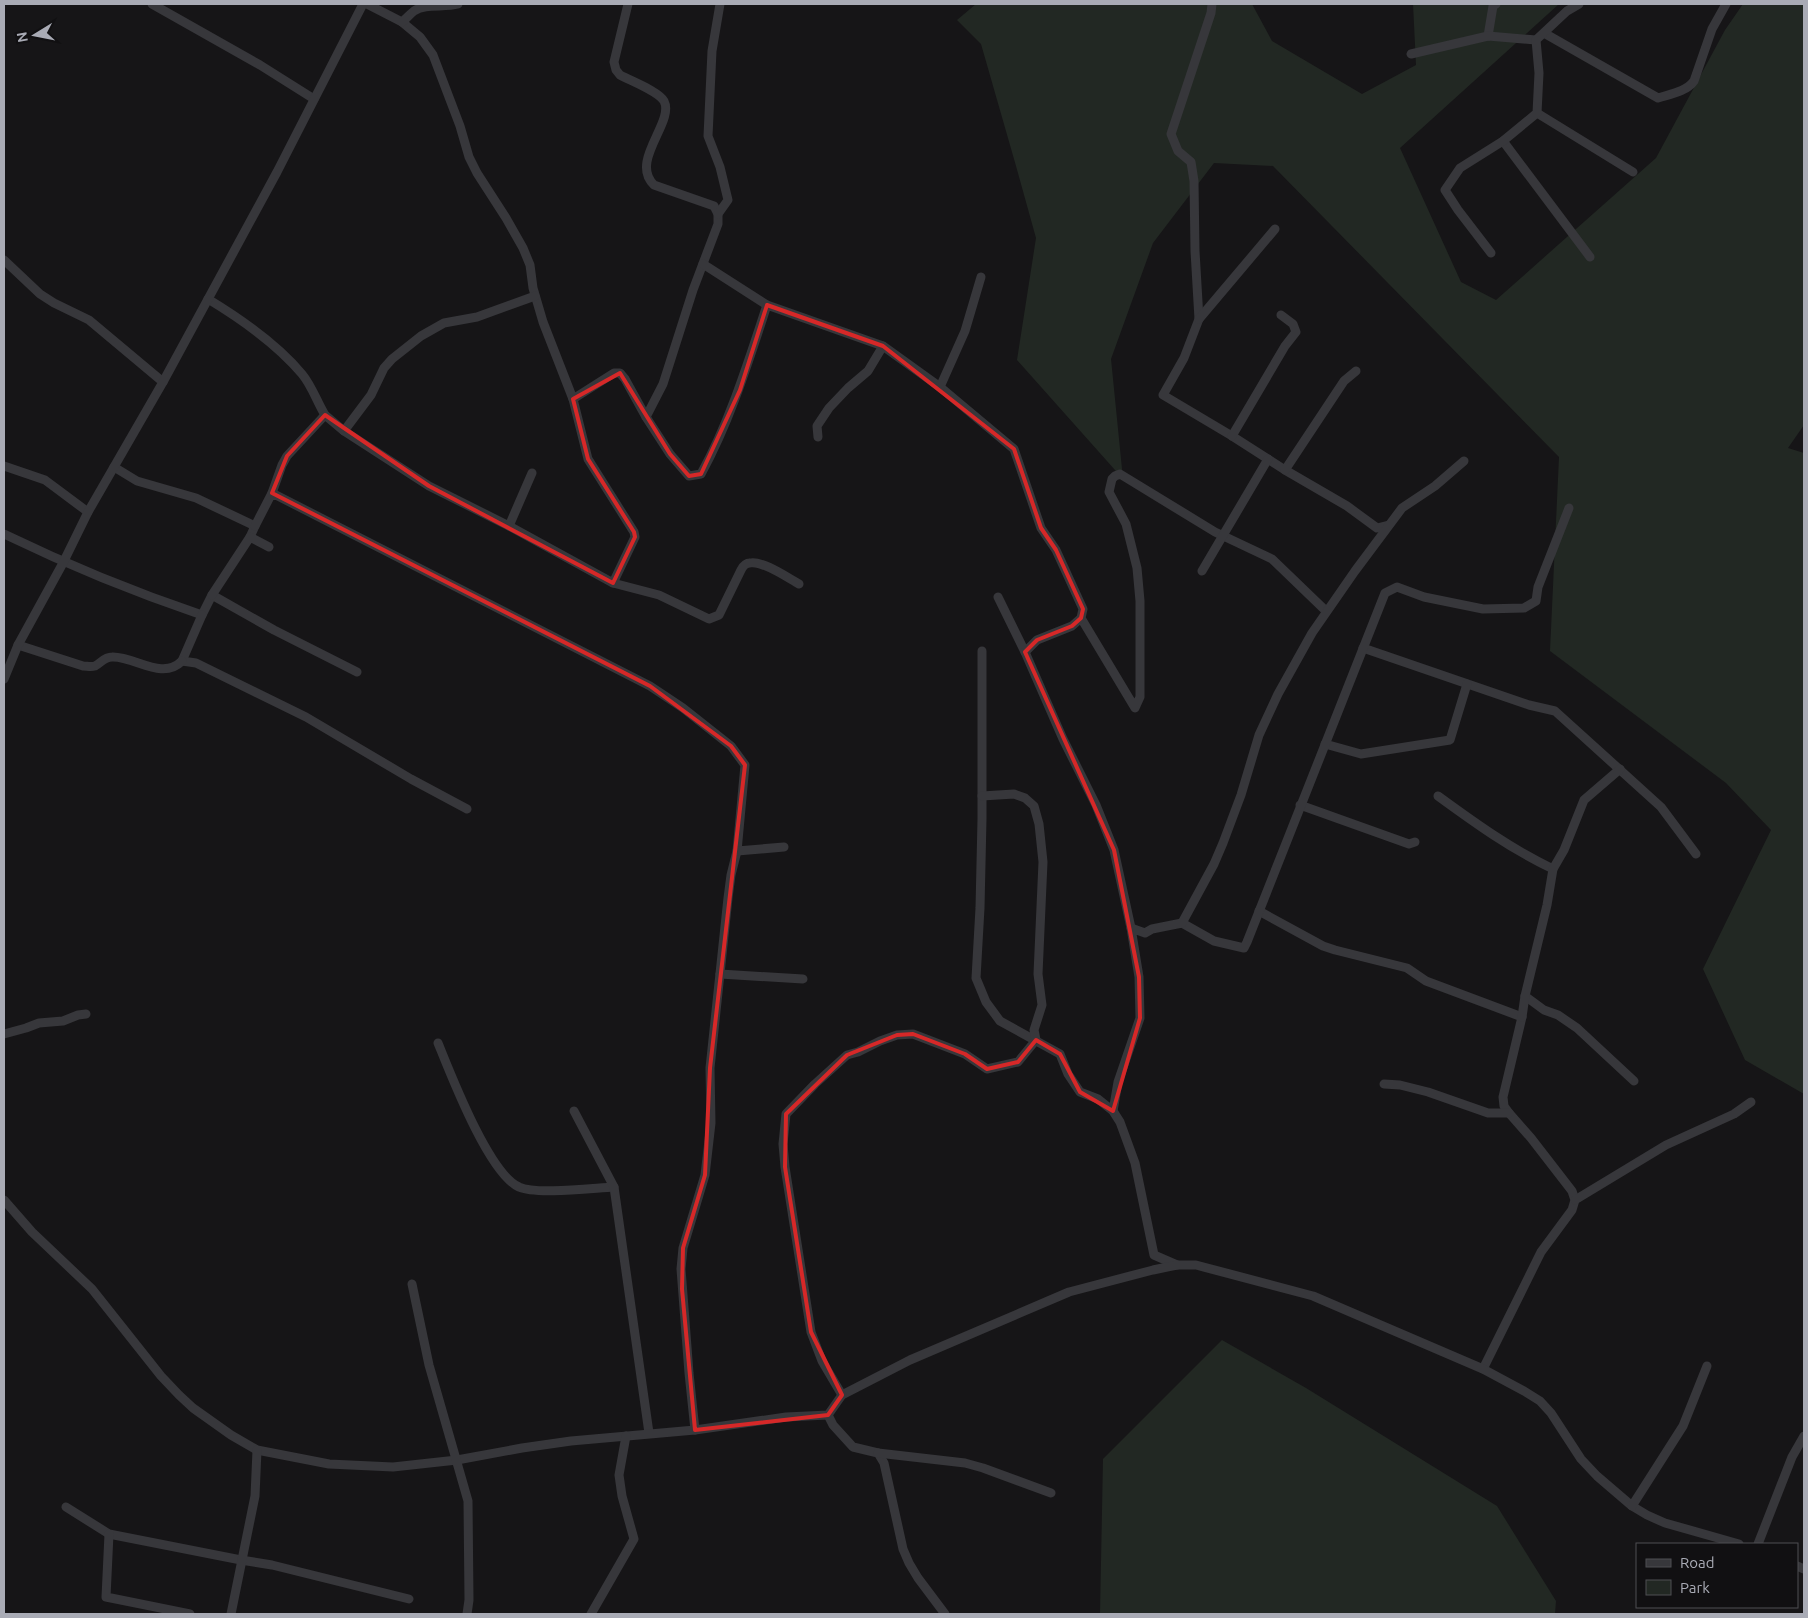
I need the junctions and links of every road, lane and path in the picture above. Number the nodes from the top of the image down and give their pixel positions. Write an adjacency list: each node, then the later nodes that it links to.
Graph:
1 (152, 4): 16 (street)
2 (363, 4): 16 (street)
3 (367, 4): 11 (street)
4 (458, 4): 11 (street)
5 (628, 4): 20 (street)
6 (720, 4): 20 (street)
7 (1212, 4): 31 (street)
8 (1496, 4): 13 (street)
9 (1580, 4): 12 (street)
10 (1726, 4): 12 (street)
11 (402, 22): 27 (street)
12 (1544, 32): 14 (street)
13 (1488, 36): 14 (street); 15 (street)
14 (1536, 40): 17 (street)
15 (1412, 54)
16 (314, 99): 28 (street)
17 (1537, 113): 18 (street); 19 (street)
18 (1503, 141): 22 (street); 23 (street)
19 (1634, 172)
20 (718, 214): 24 (street)
21 (1275, 230): 31 (street)
22 (1491, 253)
23 (1590, 257)
24 (703, 264): 29 (street); 38 (street)
25 (5, 265): 34 (street)
26 (981, 276): 35 (street)
27 (535, 296): 36 (street); 39 (street)
28 (208, 299): 34 (street); 37 (street)
29 (767, 305): 32 (street); 38 (street)
30 (1281, 315): 40 (street)
31 (1198, 319): 40 (street)
32 (883, 346): 35 (street); 41 (street)
33 (1356, 371): 46 (street)
34 (163, 382): 45 (street)
35 (940, 387): 66 (street)
36 (573, 399): 38 (street); 60 (street)
37 (325, 415): 39 (street); 48 (street)
38 (646, 417)
39 (344, 432): 53 (street)
40 (1232, 436): 42 (street)
41 (818, 437)
42 (1268, 459): 46 (street); 55 (street)
43 (1464, 461): 51 (street)
44 (4, 466): 50 (street)
45 (114, 467): 50 (street); 52 (street)
46 (1285, 470): 51 (street)
47 (532, 473): 53 (street)
48 (272, 493): 52 (street); 83 (street)
49 (1569, 508): 68 (street)
50 (88, 512): 58 (street)
51 (1389, 525): 64 (street)
52 (255, 526): 56 (street)
53 (509, 526): 60 (street)
54 (4, 534): 58 (street)
55 (1222, 535): 59 (street); 64 (street); 66 (street)
56 (250, 537): 57 (street); 62 (street)
57 (269, 548)
58 (63, 563): 65 (street); 67 (street)
59 (1202, 571)
60 (613, 583): 61 (street)
61 (799, 584)
62 (212, 595): 65 (street); 72 (street)
63 (998, 597): 70 (street)
64 (1326, 611): 87 (street)
65 (202, 615): 71 (street)
66 (1081, 618): 70 (street)
67 (18, 645): 71 (street); 73 (street)
68 (1363, 648): 74 (street); 75 (street)
69 (982, 650): 77 (street)
70 (1025, 652): 88 (street)
71 (182, 661): 80 (street)
72 (357, 672)
73 (4, 679)
74 (1467, 684): 75 (street); 76 (street)
75 (1325, 744): 79 (street)
76 (1620, 769): 84 (street); 85 (street)
77 (982, 796): 95 (street); 95 (street)
78 (1438, 796): 85 (street)
79 (1300, 805): 81 (street); 86 (street)
80 (468, 809)
81 (1416, 842)
82 (784, 847): 83 (street)
83 (737, 851): 89 (street)
84 (1696, 854)
85 (1553, 868): 91 (street)
86 (1259, 911): 87 (street); 93 (street)
87 (1182, 924): 88 (street)
88 (1131, 928): 101 (street)
89 (720, 974): 90 (street); 112 (street)
90 (804, 979)
91 (1525, 996): 93 (street); 97 (street)
92 (86, 1014): 94 (street)
93 (1522, 1017): 102 (street)
94 (4, 1034)
95 (1036, 1040): 101 (street); 110 (street)
96 (438, 1043): 103 (street)
97 (1634, 1082)
98 (1384, 1084): 102 (street)
99 (1751, 1102): 105 (street)
100 (574, 1111): 103 (street)
101 (1113, 1111): 106 (street)
102 (1509, 1113): 105 (street)
103 (614, 1187): 113 (street)
104 (4, 1200): 116 (street)
105 (1575, 1200): 109 (street)
106 (1178, 1265): 109 (street); 110 (street)
107 (412, 1284): 118 (street)
108 (1707, 1366): 120 (street)
109 (1483, 1369): 120 (street)
110 (842, 1395): 111 (street)
111 (828, 1415): 112 (street); 117 (street)
112 (696, 1430): 113 (street)
113 (649, 1433): 114 (street)
114 (626, 1436): 118 (street); 130 (street)
115 (1804, 1436): 124 (street)
116 (257, 1450): 118 (street); 125 (street)
117 (878, 1453): 119 (street); 131 (street)
118 (457, 1460): 129 (street)
119 (1051, 1493)
120 (1632, 1506): 123 (street)
121 (66, 1507): 122 (street)
122 (109, 1534): 125 (street); 127 (street)
123 (1735, 1543)
124 (1758, 1543)
125 (241, 1560): 126 (street); 128 (street)
126 (409, 1599)
127 (190, 1614)
128 (231, 1614)
129 (467, 1614)
130 (591, 1614)
131 (945, 1614)

